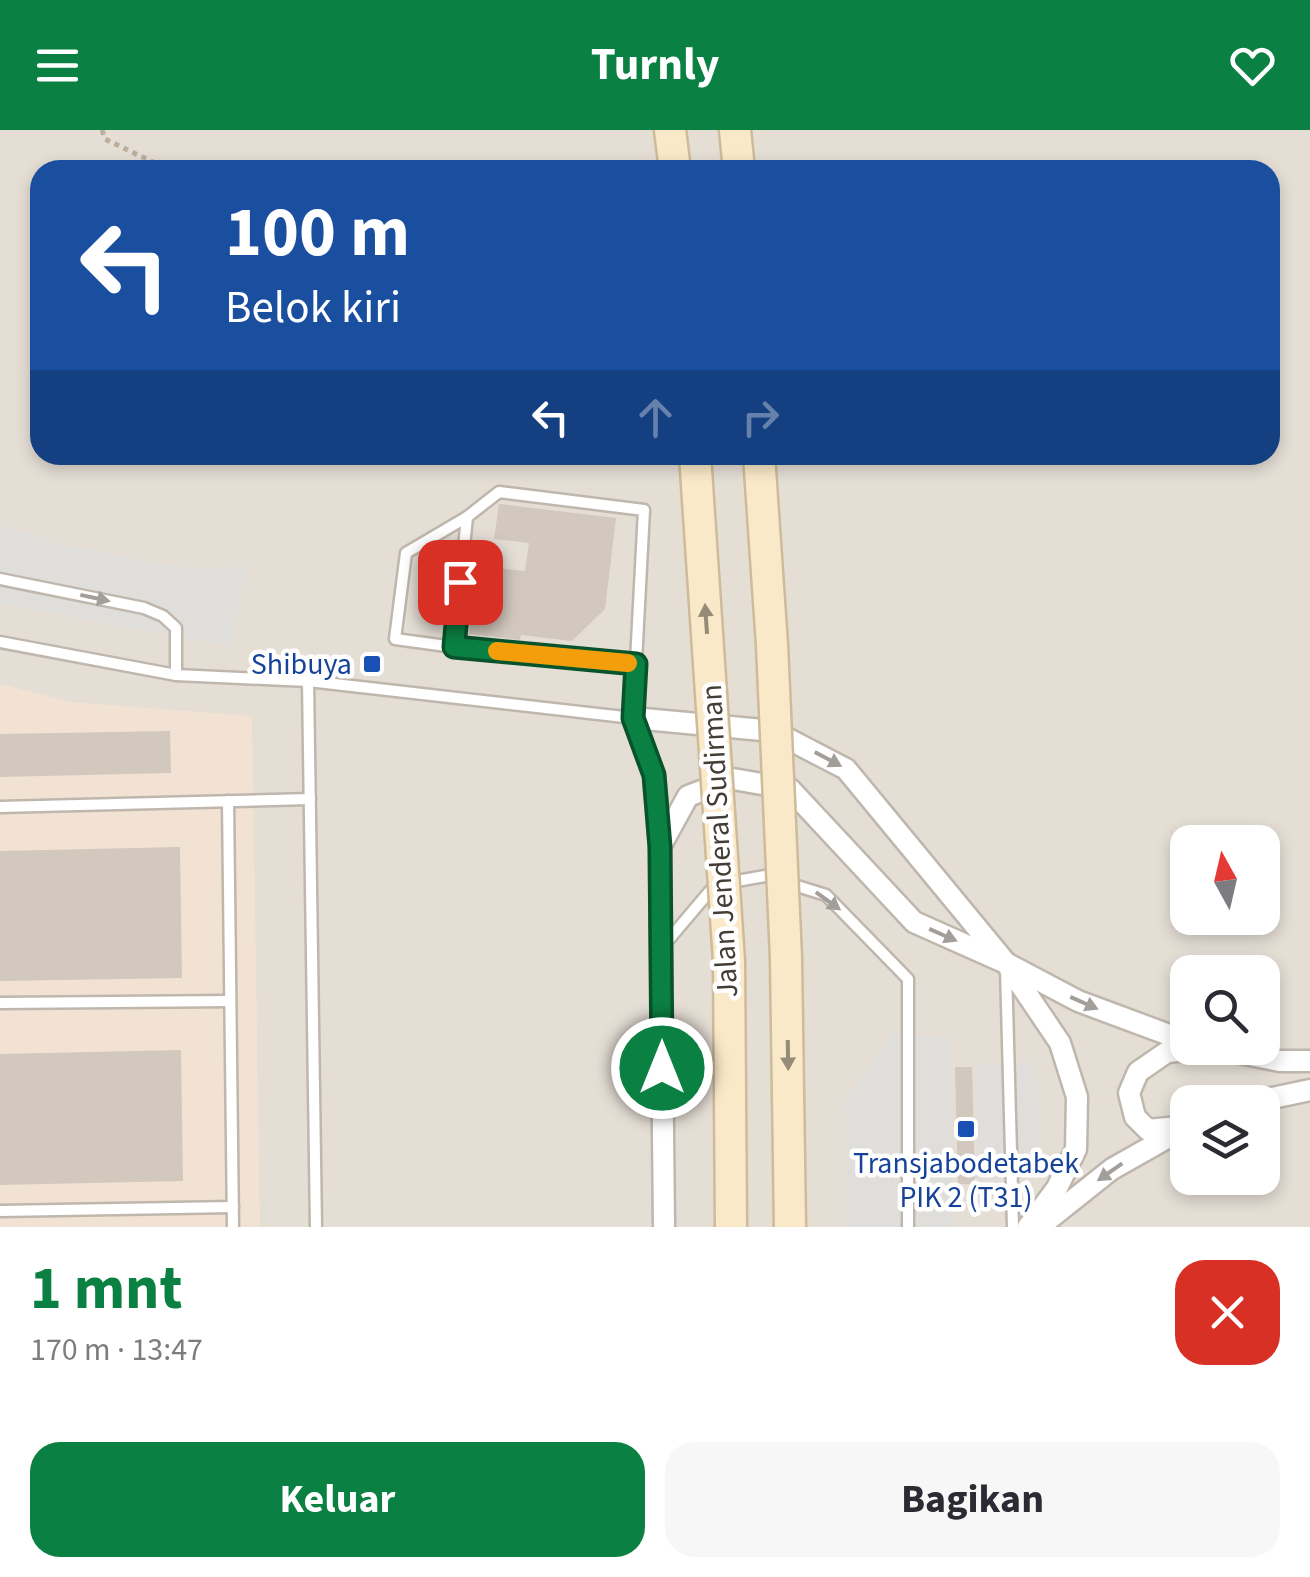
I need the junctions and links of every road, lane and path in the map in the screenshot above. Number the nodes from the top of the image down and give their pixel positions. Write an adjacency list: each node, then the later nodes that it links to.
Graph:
1 (102, 130): 3 (path)
2 (670, 130): 4 (main road)
3 (149, 160)
4 (673, 160)
5 (697, 465): 36 (main road, Jalan Jenderal Sudirman, one-way to 5, bridge)
6 (760, 465): 37 (main road, Jalan Jenderal Sudirman, one-way to 37, bridge)
7 (467, 518): 10 (lane); 10 (lane); 11 (lane)
8 (0, 578): 12 (lane, one-way to 12)
9 (0, 642): 12 (lane)
10 (454, 647): 11 (lane)
11 (636, 664): 14 (lane)
12 (176, 675): 13 (lane)
13 (308, 681): 14 (lane); 15 (lane)
14 (633, 718): 18 (street); 20 (street, one-way to 20)
15 (310, 798): 16 (lane); 34 (lane)
16 (228, 801): 17 (lane); 21 (lane)
17 (0, 807)
18 (660, 847): 19 (street); 20 (street, one-way to 20)
19 (661, 948): 35 (street); 38 (lane, one-way to 38)
20 (1006, 963): 23 (street, one-way to 23); 39 (lane); 40 (street)
21 (230, 1000): 22 (lane); 31 (lane)
22 (0, 1003)
23 (1170, 1035)
24 (1170, 1052): 29 (street)
25 (1280, 1061): 26 (street)
26 (1310, 1061)
27 (1310, 1090): 28 (street)
28 (1280, 1096)
29 (1170, 1128)
30 (1170, 1136): 41 (street, one-way to 41)
31 (233, 1207): 32 (lane); 33 (lane)
32 (0, 1210)
33 (233, 1227)
34 (316, 1227)
35 (664, 1227)
36 (730, 1227)
37 (790, 1227)
38 (908, 1227)
39 (1012, 1227)
40 (1028, 1227)
41 (1039, 1227)

